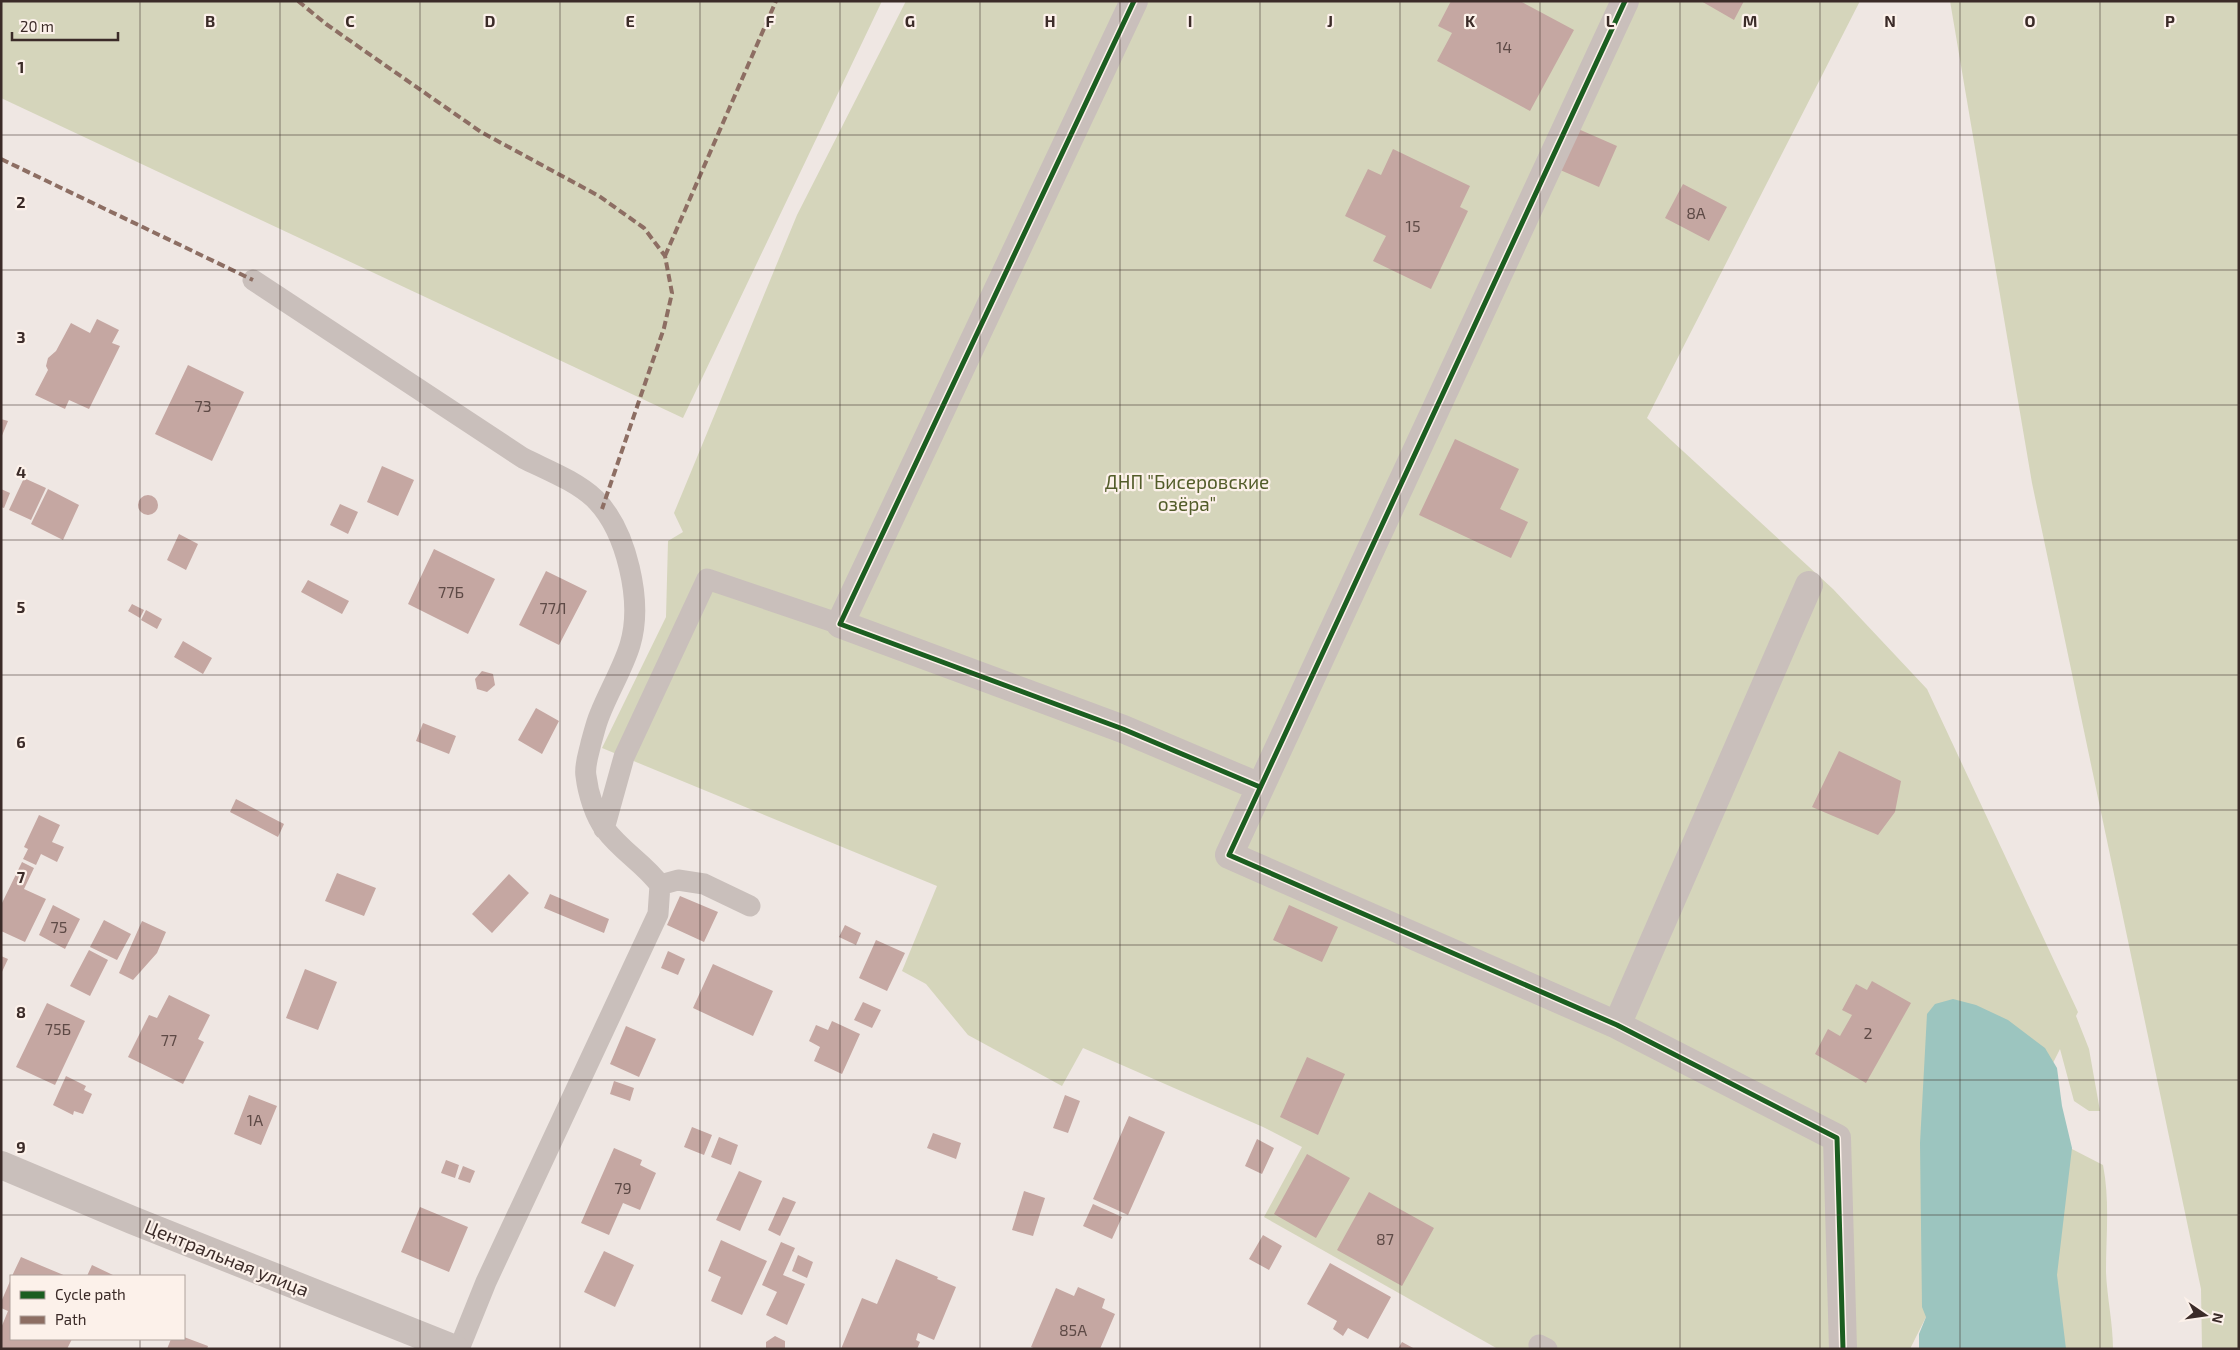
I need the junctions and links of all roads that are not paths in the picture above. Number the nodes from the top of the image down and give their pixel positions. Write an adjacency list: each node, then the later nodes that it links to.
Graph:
1 (1134, 1): 5 (street)
2 (1625, 1): 6 (street)
3 (252, 280): 7 (lane)
4 (1809, 585): 10 (street)
5 (840, 624): 6 (street); 7 (lane)
6 (1260, 788): 10 (street)
7 (604, 829): 8 (lane)
8 (660, 886): 9 (lane); 13 (lane)
9 (750, 906)
10 (1617, 1024): 14 (street)
11 (1, 1165): 12 (street, Центральная улица)
12 (455, 1349)
13 (459, 1349)
14 (1843, 1349)

